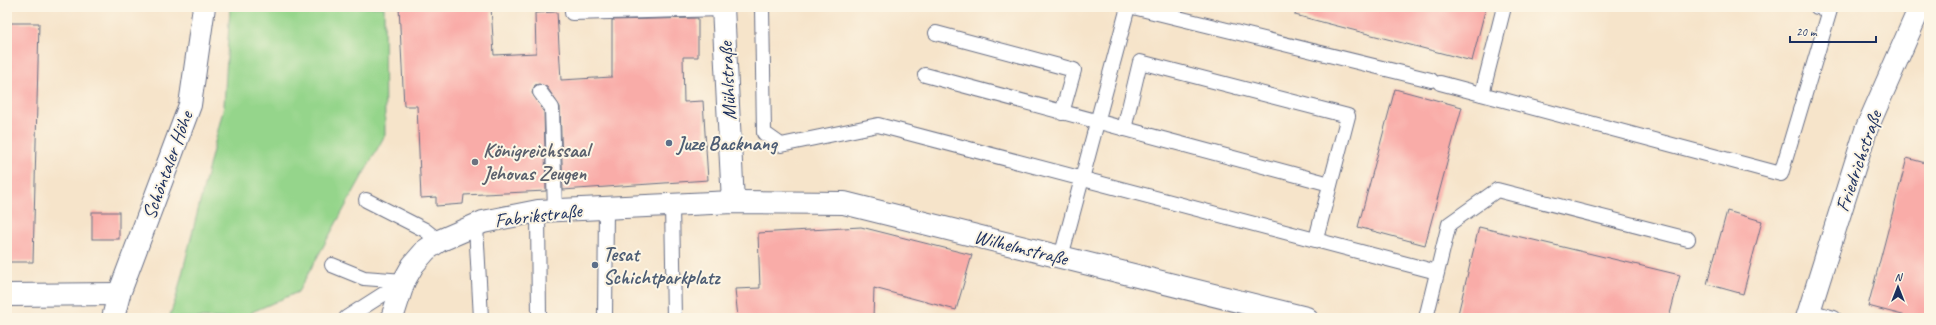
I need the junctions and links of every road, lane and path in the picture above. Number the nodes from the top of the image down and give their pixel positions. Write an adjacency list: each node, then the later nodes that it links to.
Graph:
1 (204, 7): 32 (street, Schöntaler Höhe)
2 (572, 7): 9 (lane)
3 (762, 7): 17 (lane)
4 (1128, 7): 15 (lane)
5 (1133, 7): 13 (lane)
6 (1504, 7): 13 (lane)
7 (1817, 7): 13 (lane)
8 (1920, 7): 34 (street, Friedrichstraße)
9 (723, 8): 20 (street, Mühlstraße)
10 (936, 33): 14 (lane)
11 (925, 75): 14 (lane)
12 (540, 92): 23 (lane)
13 (1482, 94)
14 (1062, 112): 15 (lane)
15 (1097, 122): 16 (lane); 17 (lane)
16 (1124, 129): 18 (lane); 18 (lane)
17 (1081, 179): 25 (lane); 28 (lane)
18 (1330, 184): 25 (lane)
19 (366, 200): 27 (lane)
20 (733, 202): 21 (street, Fabrikstraße); 28 (street, Wilhelmstraße)
21 (672, 205): 22 (street, Fabrikstraße); 41 (lane)
22 (606, 208): 23 (street, Fabrikstraße); 40 (lane)
23 (547, 211): 24 (street, Fabrikstraße); 39 (lane)
24 (476, 226): 27 (street, Fabrikstraße); 38 (lane)
25 (1316, 239): 30 (lane)
26 (1688, 239): 30 (lane)
27 (439, 240): 31 (street, Fabrikstraße)
28 (1061, 257): 42 (street, Wilhelmstraße)
29 (332, 265): 31 (lane)
30 (1437, 272): 43 (lane)
31 (404, 281): 36 (lane); 37 (street, Fabrikstraße)
32 (119, 294): 33 (street); 35 (street, Schöntaler Höhe)
33 (7, 295)
34 (1808, 315): 44 (lane)
35 (114, 318)
36 (346, 318)
37 (392, 318)
38 (481, 318)
39 (539, 318)
40 (605, 318)
41 (674, 318)
42 (1306, 318)
43 (1426, 318)
44 (1834, 318)

